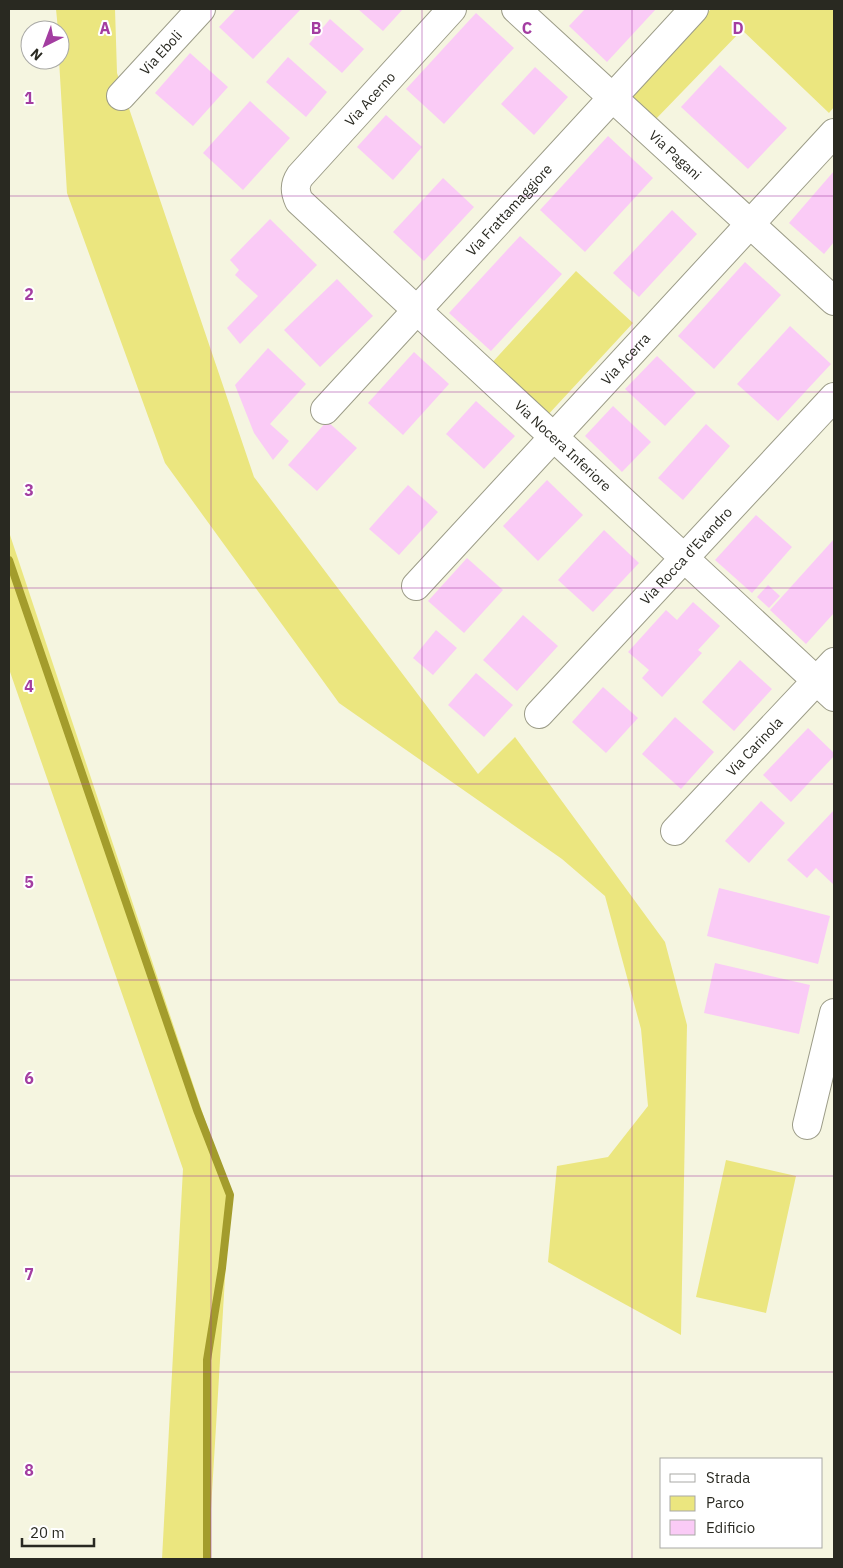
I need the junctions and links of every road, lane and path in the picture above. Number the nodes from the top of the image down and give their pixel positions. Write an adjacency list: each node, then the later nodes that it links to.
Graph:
1 (200, 9): 5 (street, Via Eboli)
2 (452, 9): 8 (street, Via Acerno)
3 (516, 9): 6 (street, Via Pagani)
4 (694, 9): 6 (street, Via Frattamaggiore)
5 (121, 96)
6 (612, 98): 9 (street, Via Pagani); 11 (street, Via Frattamaggiore)
7 (834, 133): 9 (street, Via Acerra)
8 (295, 192): 11 (street, Via Nocera Inferiore)
9 (750, 224): 10 (street, Via Pagani); 14 (street, Via Acerra)
10 (834, 301)
11 (418, 310): 13 (street, Via Frattamaggiore); 14 (street, Via Nocera Inferiore)
12 (834, 397): 15 (street, Via Rocca d'Evandro)
13 (325, 410)
14 (554, 437): 15 (street, Via Nocera Inferiore); 16 (street, Via Acerra)
15 (684, 556): 17 (street, Via Nocera Inferiore); 18 (street, Via Rocca d'Evandro)
16 (416, 586)
17 (828, 680): 19 (street, Via Carinola)
18 (538, 714)
19 (675, 831)
20 (834, 1013): 21 (street)
21 (825, 1089): 22 (street)
22 (806, 1125)

